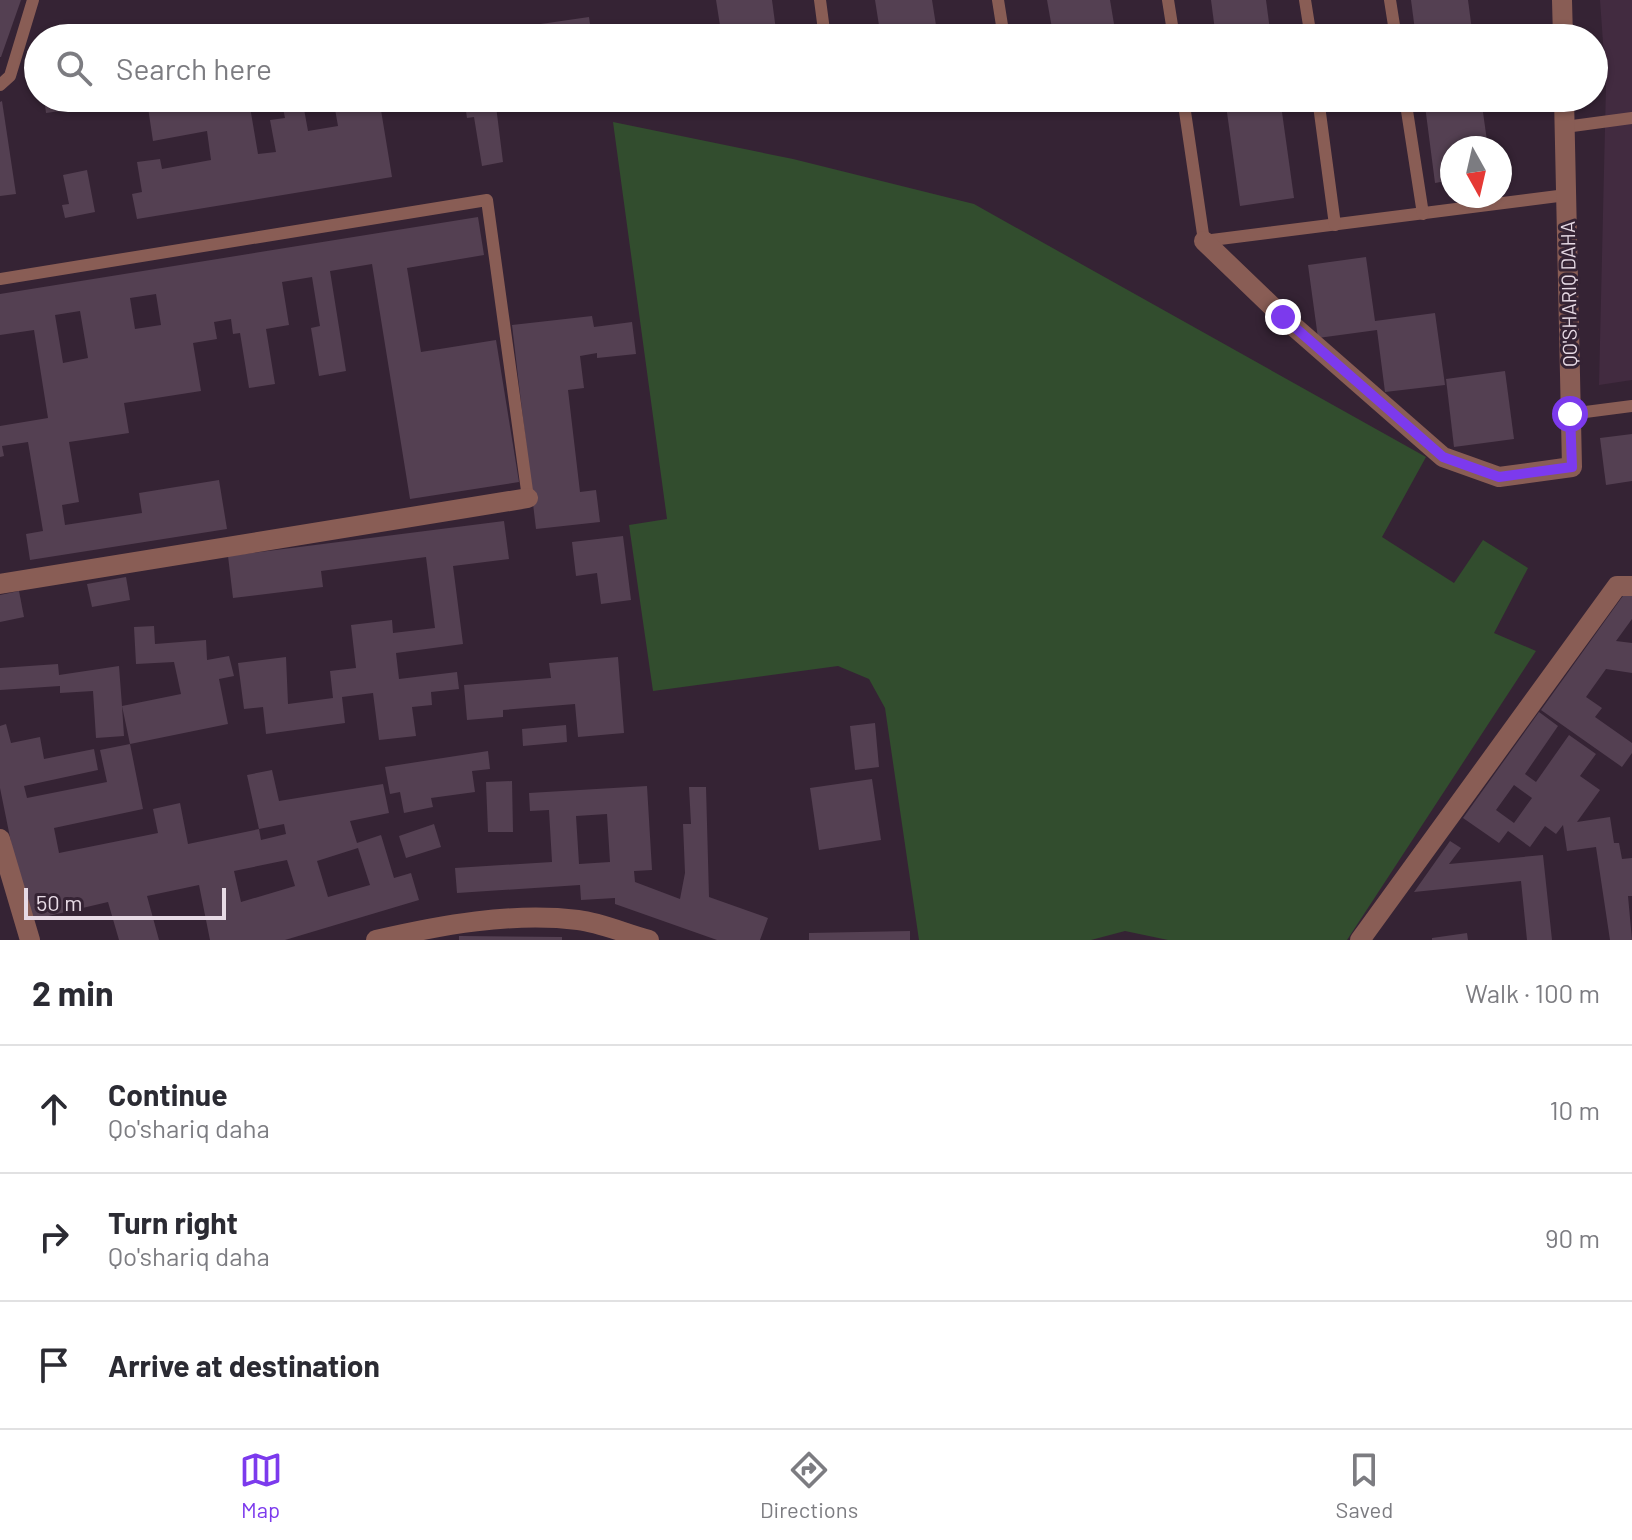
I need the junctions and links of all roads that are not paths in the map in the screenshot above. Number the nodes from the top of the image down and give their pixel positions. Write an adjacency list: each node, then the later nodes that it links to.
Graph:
1 (33, 0): 8 (lane)
2 (820, 0): 9 (lane)
3 (998, 0): 10 (lane)
4 (1168, 0): 11 (lane)
5 (1305, 0): 12 (lane)
6 (1390, 0): 13 (lane)
7 (1562, 0): 14 (street)
8 (26, 24)
9 (823, 24)
10 (1002, 24)
11 (1172, 24)
12 (1309, 24)
13 (1394, 24)
14 (1563, 24)
15 (24, 30): 16 (lane)
16 (0, 85)
17 (1185, 112): 26 (lane)
18 (1320, 112): 25 (lane)
19 (1407, 112): 24 (lane)
20 (1564, 112): 22 (street, QO'SHARIQ DAHA)
21 (1632, 118): 22 (lane)
22 (1565, 127): 23 (street, QO'SHARIQ DAHA)
23 (1566, 195): 24 (lane); 29 (street, QO'SHARIQ DAHA)
24 (1423, 214): 25 (lane)
25 (1335, 225): 26 (lane)
26 (1204, 241): 29 (street, QO'SHARIQ DAHA)
27 (0, 279): 30 (lane)
28 (1632, 406): 29 (lane)
29 (1570, 414)
30 (528, 498): 31 (street)
31 (0, 584)
32 (1632, 586): 38 (street)
33 (0, 839): 35 (street)
34 (443, 933): 36 (street); 37 (street)
35 (30, 940)
36 (376, 940)
37 (649, 940)
38 (1360, 940)

